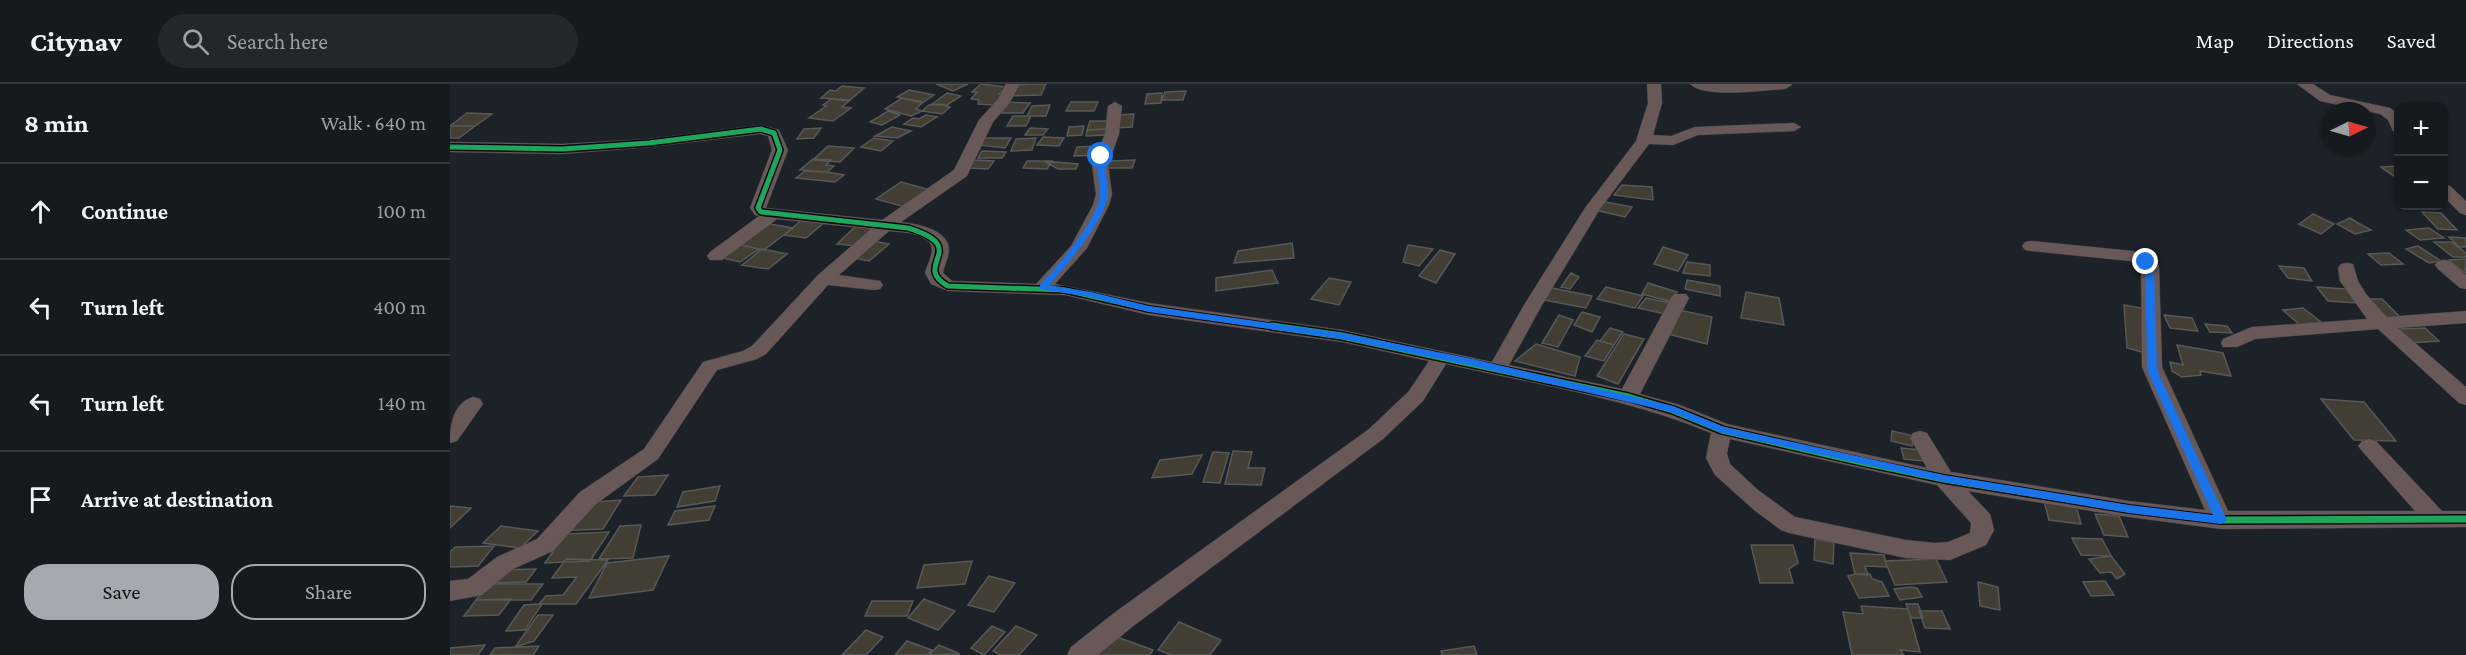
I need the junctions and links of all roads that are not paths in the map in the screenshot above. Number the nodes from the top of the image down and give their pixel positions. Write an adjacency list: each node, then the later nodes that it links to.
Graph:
1 (1013, 84): 14 (street)
2 (1654, 84): 9 (street)
3 (1697, 84): 5 (street)
4 (2304, 84): 7 (street)
5 (1785, 85)
6 (1115, 105): 22 (street)
7 (2394, 117)
8 (1794, 127): 9 (street)
9 (1645, 139): 28 (street)
10 (450, 147): 13 (street)
11 (2448, 193): 12 (street)
12 (2466, 210)
13 (773, 214): 14 (street); 16 (street)
14 (886, 225): 19 (street); 22 (street)
15 (2031, 246): 39 (street)
16 (716, 256)
17 (2444, 265): 20 (street)
18 (2347, 268): 25 (street)
19 (824, 279): 21 (street); 40 (street)
20 (2466, 284)
21 (874, 285)
22 (1043, 287): 27 (street)
23 (1680, 298): 29 (street)
24 (2466, 317): 25 (street)
25 (2382, 324): 26 (street); 30 (street)
26 (2230, 343)
27 (1442, 356): 28 (street); 41 (street)
28 (1498, 368): 29 (street)
29 (1628, 397): 32 (street)
30 (2466, 398)
31 (473, 405): 33 (street)
32 (1722, 430): 36 (street); 36 (street)
33 (450, 436)
34 (1920, 438): 36 (street)
35 (2370, 446): 37 (street)
36 (1944, 478): 39 (street)
37 (2436, 519): 38 (street); 39 (street)
38 (2466, 519)
39 (2221, 520)
40 (450, 591)
41 (1080, 655)

